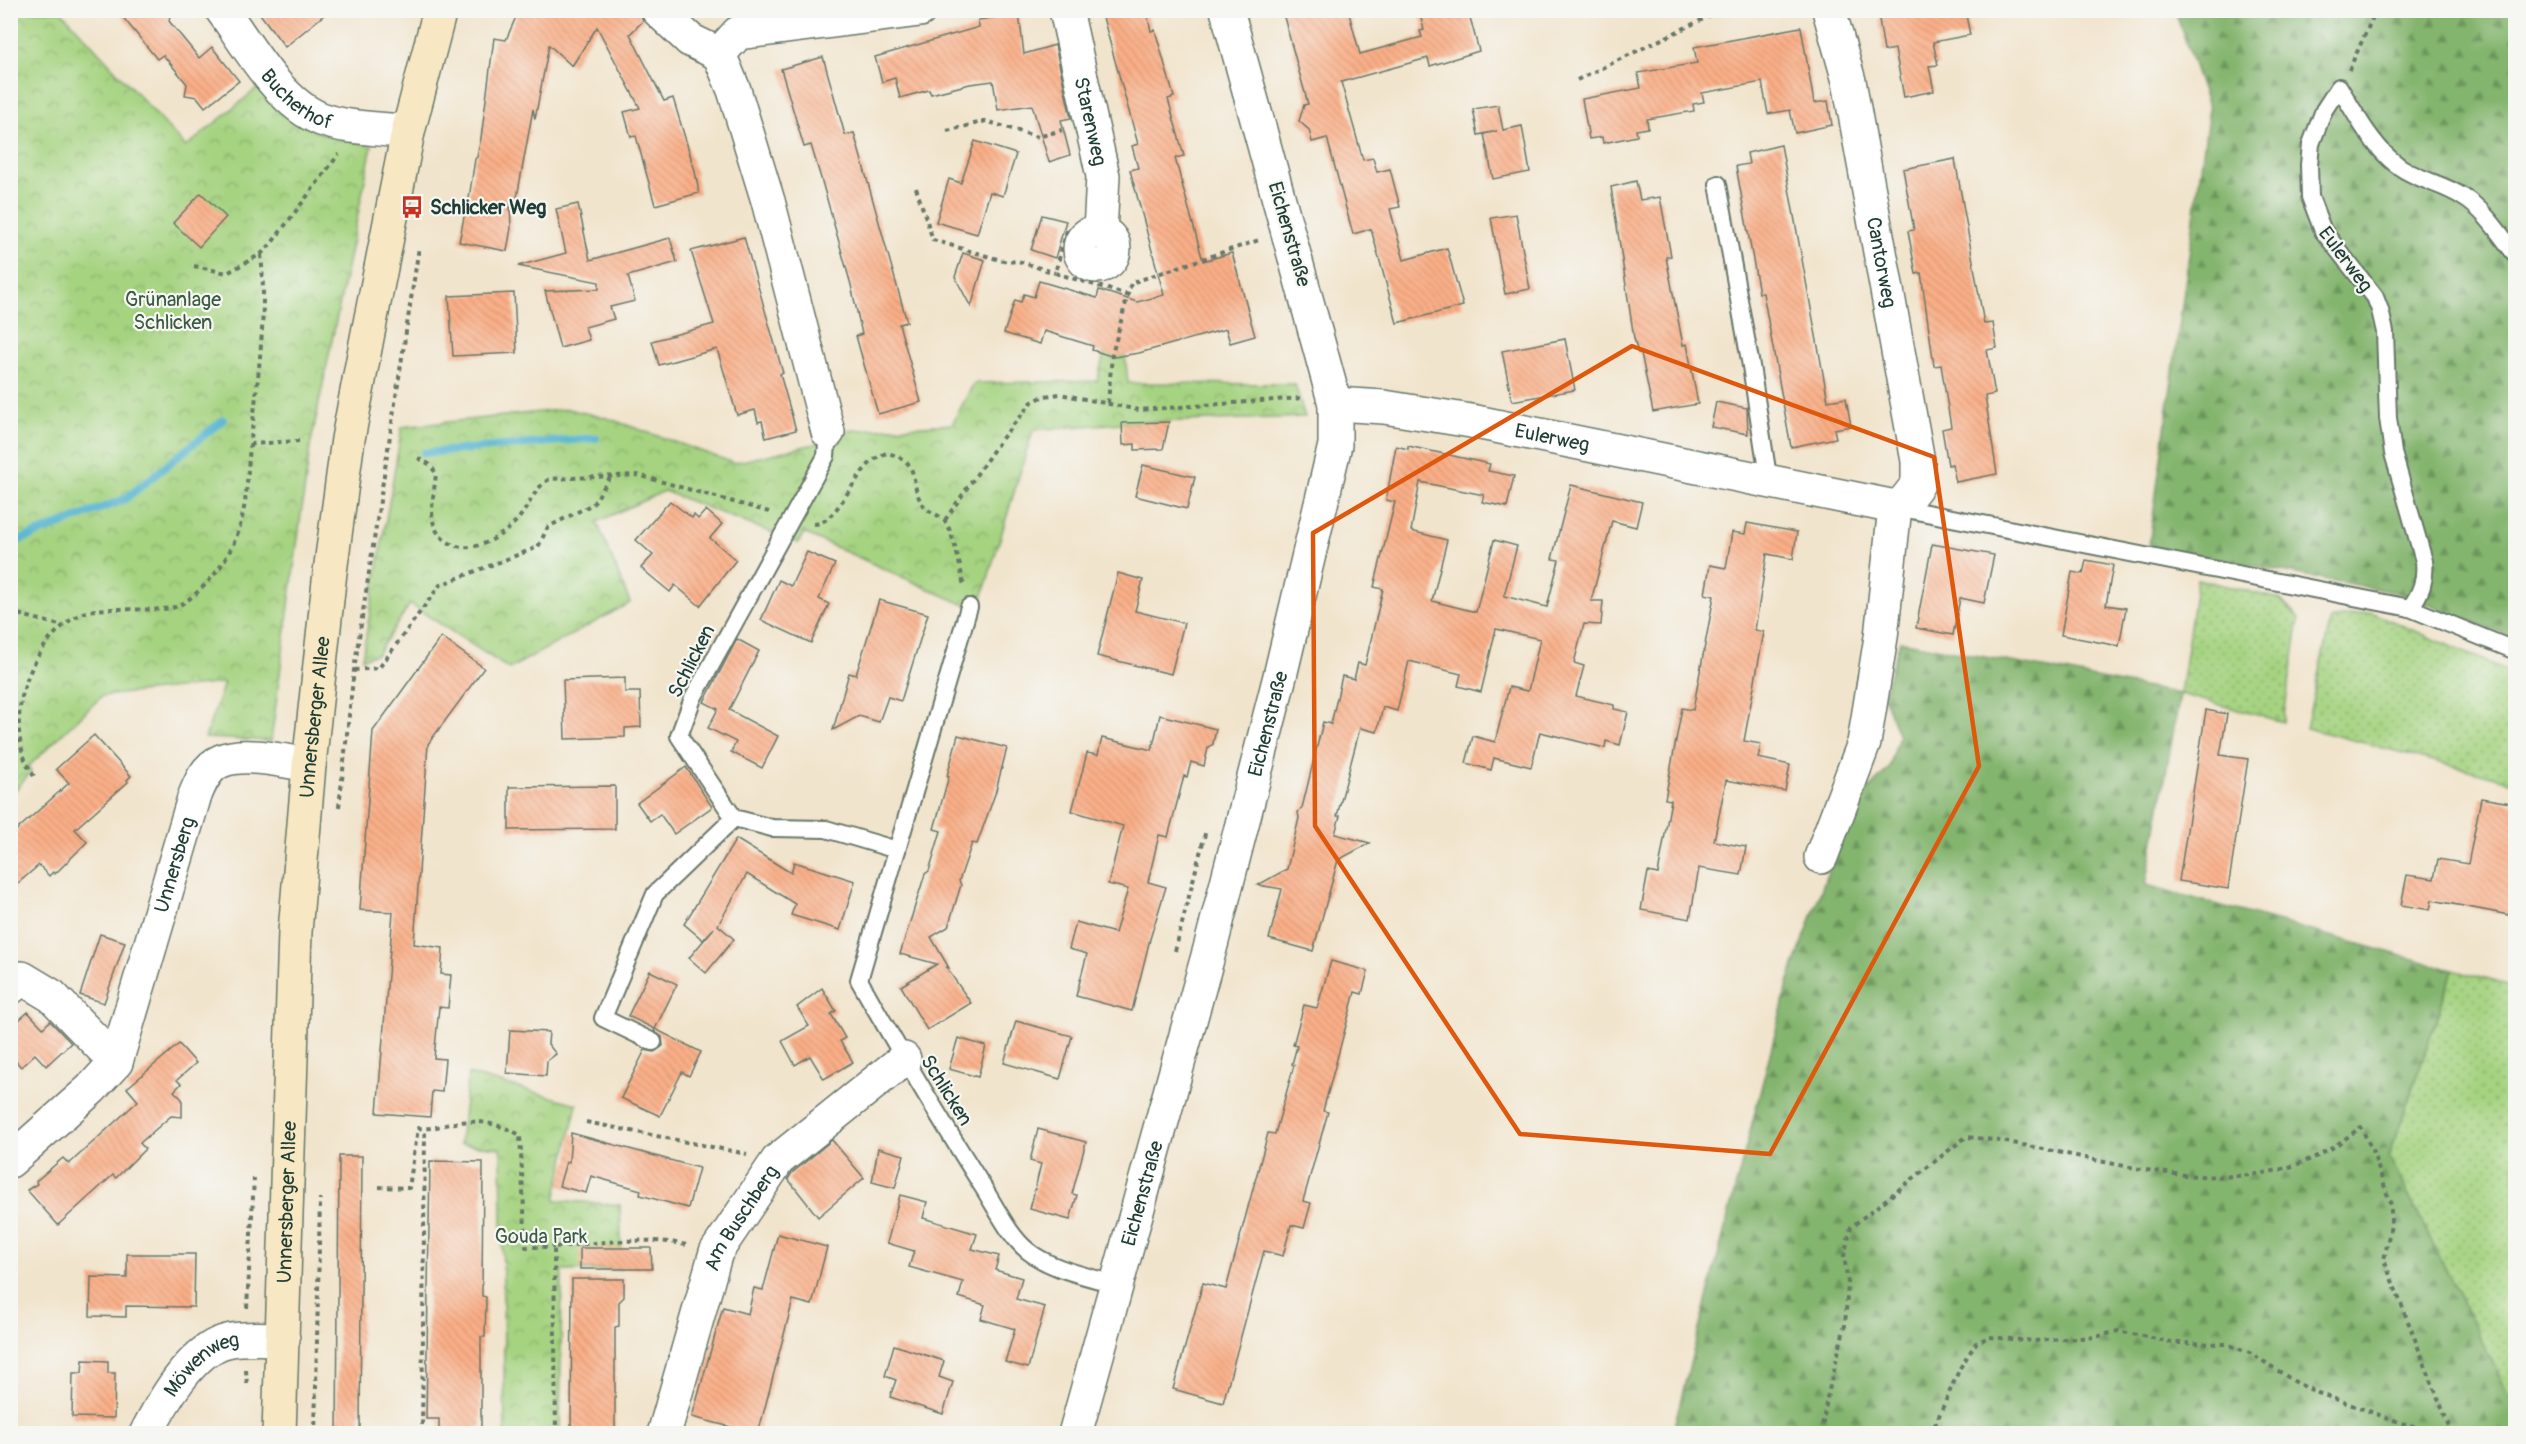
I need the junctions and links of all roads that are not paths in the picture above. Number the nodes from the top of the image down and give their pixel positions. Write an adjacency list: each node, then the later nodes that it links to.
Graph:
1 (222, 10): 10 (street, Bucherhof)
2 (440, 10): 10 (main road, Unnersberger Allee)
3 (658, 10): 9 (street)
4 (920, 10): 8 (street)
5 (1066, 10): 12 (street, Starenweg)
6 (1227, 10): 14 (street, Eichenstraße)
7 (1829, 10): 17 (street, Cantorweg)
8 (872, 14): 9 (street)
9 (719, 54): 15 (street)
10 (408, 132): 21 (main road, Unnersberger Allee)
11 (1718, 184): 16 (lane)
12 (1100, 232)
13 (2516, 255): 19 (lane, Eulerweg)
14 (1321, 401): 16 (street, Eulerweg); 30 (street, Eichenstraße)
15 (828, 432): 22 (lane, Schlicken)
16 (1769, 483): 17 (street, Eulerweg)
17 (1895, 507): 19 (lane, Eulerweg); 24 (street)
18 (969, 607): 23 (lane, Schlicken)
19 (2410, 608): 20 (lane, Eulerweg)
20 (2516, 651)
21 (309, 765): 28 (street, Unnersberg); 31 (main road, Unnersberger Allee)
22 (734, 818): 23 (lane); 26 (lane)
23 (897, 850): 27 (lane, Schlicken)
24 (1821, 856)
25 (10, 988): 28 (street)
26 (653, 1042)
27 (904, 1059): 30 (lane, Schlicken); 34 (street, Am Buschberg)
28 (116, 1062): 29 (street, Unnersberg)
29 (10, 1161)
30 (1117, 1285): 35 (street, Eichenstraße)
31 (283, 1339): 32 (street, Möwenweg); 33 (main road, Unnersberger Allee)
32 (146, 1434)
33 (279, 1434)
34 (664, 1434)
35 (1075, 1434)

